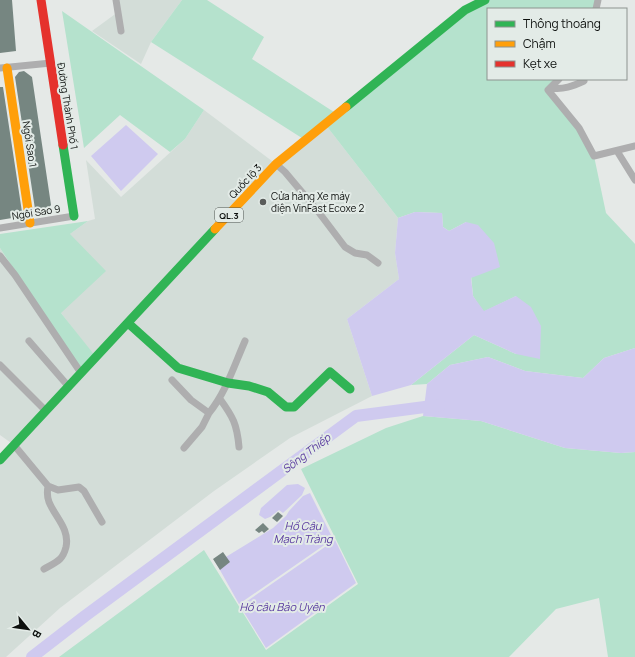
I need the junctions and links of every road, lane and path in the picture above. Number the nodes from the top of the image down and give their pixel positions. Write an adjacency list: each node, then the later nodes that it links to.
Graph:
1 (41, 0): 5 (main road, Đường Thành Phố 1)
2 (116, 0): 4 (street)
3 (485, 0): 12 (main road, Quốc lộ 3 / QL.3)
4 (121, 30)
5 (51, 63): 6 (street); 14 (main road, Đường Thành Phố 1)
6 (3, 68): 15 (main road, Ngôi Sao 1)
7 (558, 80): 9 (street)
8 (584, 81): 9 (street)
9 (551, 88): 11 (street)
10 (635, 146): 11 (street)
11 (617, 151): 13 (street)
12 (276, 164): 18 (street); 19 (main road, Quốc lộ 3 / QL.3)
13 (635, 180)
14 (74, 216): 15 (street, Ngôi Sao 9)
15 (30, 223): 16 (street, Ngôi Sao 9)
16 (0, 228)
17 (0, 256): 23 (street)
18 (378, 263)
19 (128, 323): 23 (main road, Quốc lộ 3 / QL.3); 25 (main road)
20 (29, 341): 26 (street)
21 (245, 341): 25 (street)
22 (0, 365): 29 (street)
23 (80, 373): 26 (main road, Quốc lộ 3 / QL.3)
24 (172, 380): 30 (street)
25 (228, 383): 27 (main road); 28 (street)
26 (68, 387): 29 (main road, Quốc lộ 3 / QL.3)
27 (350, 389)
28 (220, 399): 30 (street); 32 (street)
29 (46, 411): 31 (main road, Quốc lộ 3 / QL.3)
30 (209, 414): 33 (street)
31 (14, 445): 34 (main road, Quốc lộ 3 / QL.3); 35 (street)
32 (239, 447)
33 (184, 448)
34 (0, 460)
35 (48, 486): 36 (street); 37 (street)
36 (102, 522)
37 (44, 569)

